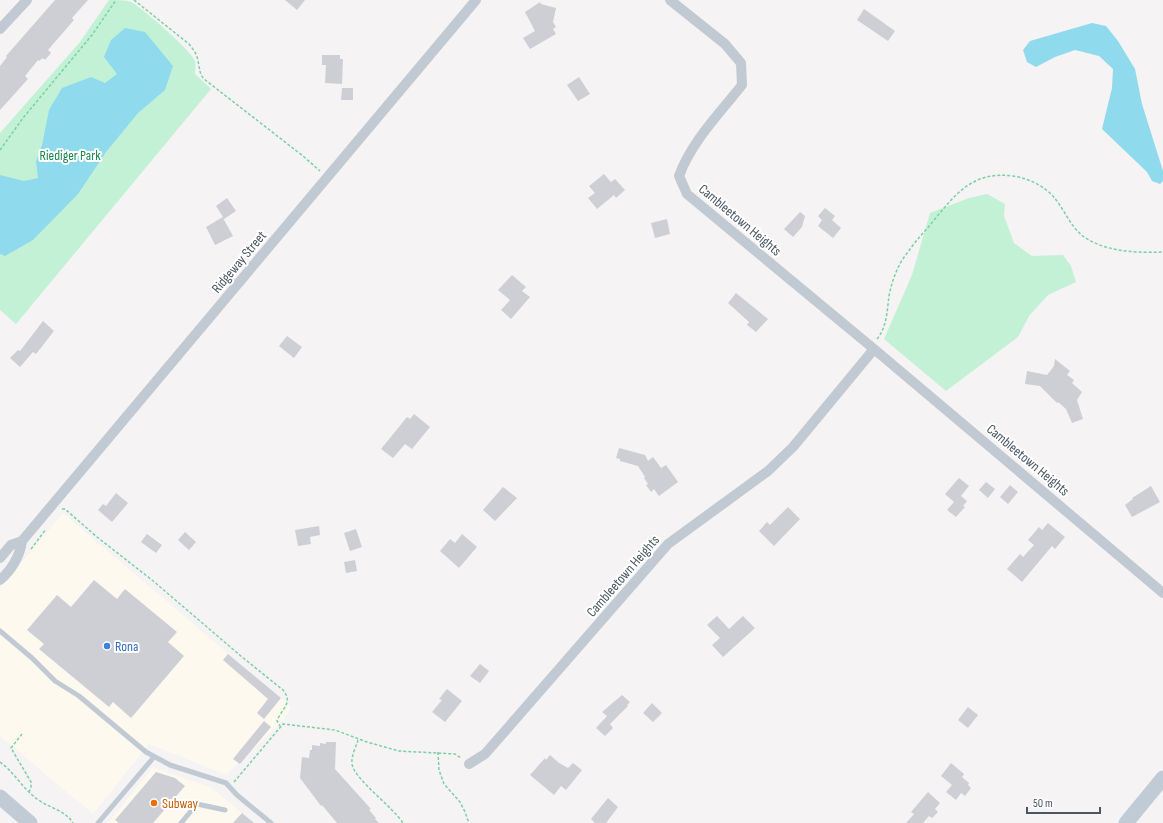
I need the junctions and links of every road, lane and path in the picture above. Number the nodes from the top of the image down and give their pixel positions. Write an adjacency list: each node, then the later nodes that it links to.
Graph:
1 (27, 0): 6 (street)
2 (116, 0): 7 (path)
3 (134, 0): 8 (path)
4 (476, 0): 8 (street, Ridgeway Street)
5 (670, 0): 10 (street, Cambleetown Heights)
6 (0, 29)
7 (0, 150)
8 (327, 178): 13 (street, Ridgeway Street)
9 (1163, 252): 10 (path)
10 (873, 348): 17 (street, Cambleetown Heights); 25 (street, Cambleetown Heights)
11 (60, 511): 19 (path)
12 (46, 529): 14 (path)
13 (22, 542): 15 (street, Ridgeway Street); 16 (street, Ridgeway Street)
14 (30, 550)
15 (0, 558)
16 (0, 580)
17 (1163, 593)
18 (0, 631): 23 (lane)
19 (280, 726): 21 (path); 27 (path)
20 (22, 734): 28 (path)
21 (358, 739): 22 (path); 36 (path)
22 (438, 752): 25 (path); 37 (path)
23 (154, 757): 31 (lane); 35 (lane)
24 (0, 762): 28 (path)
25 (469, 764)
26 (1163, 778): 38 (street)
27 (235, 780)
28 (29, 792): 33 (path)
29 (0, 798): 32 (street)
30 (225, 810): 34 (lane)
31 (99, 822)
32 (30, 823)
33 (73, 823)
34 (181, 823)
35 (271, 823)
36 (403, 823)
37 (469, 823)
38 (1126, 823)

